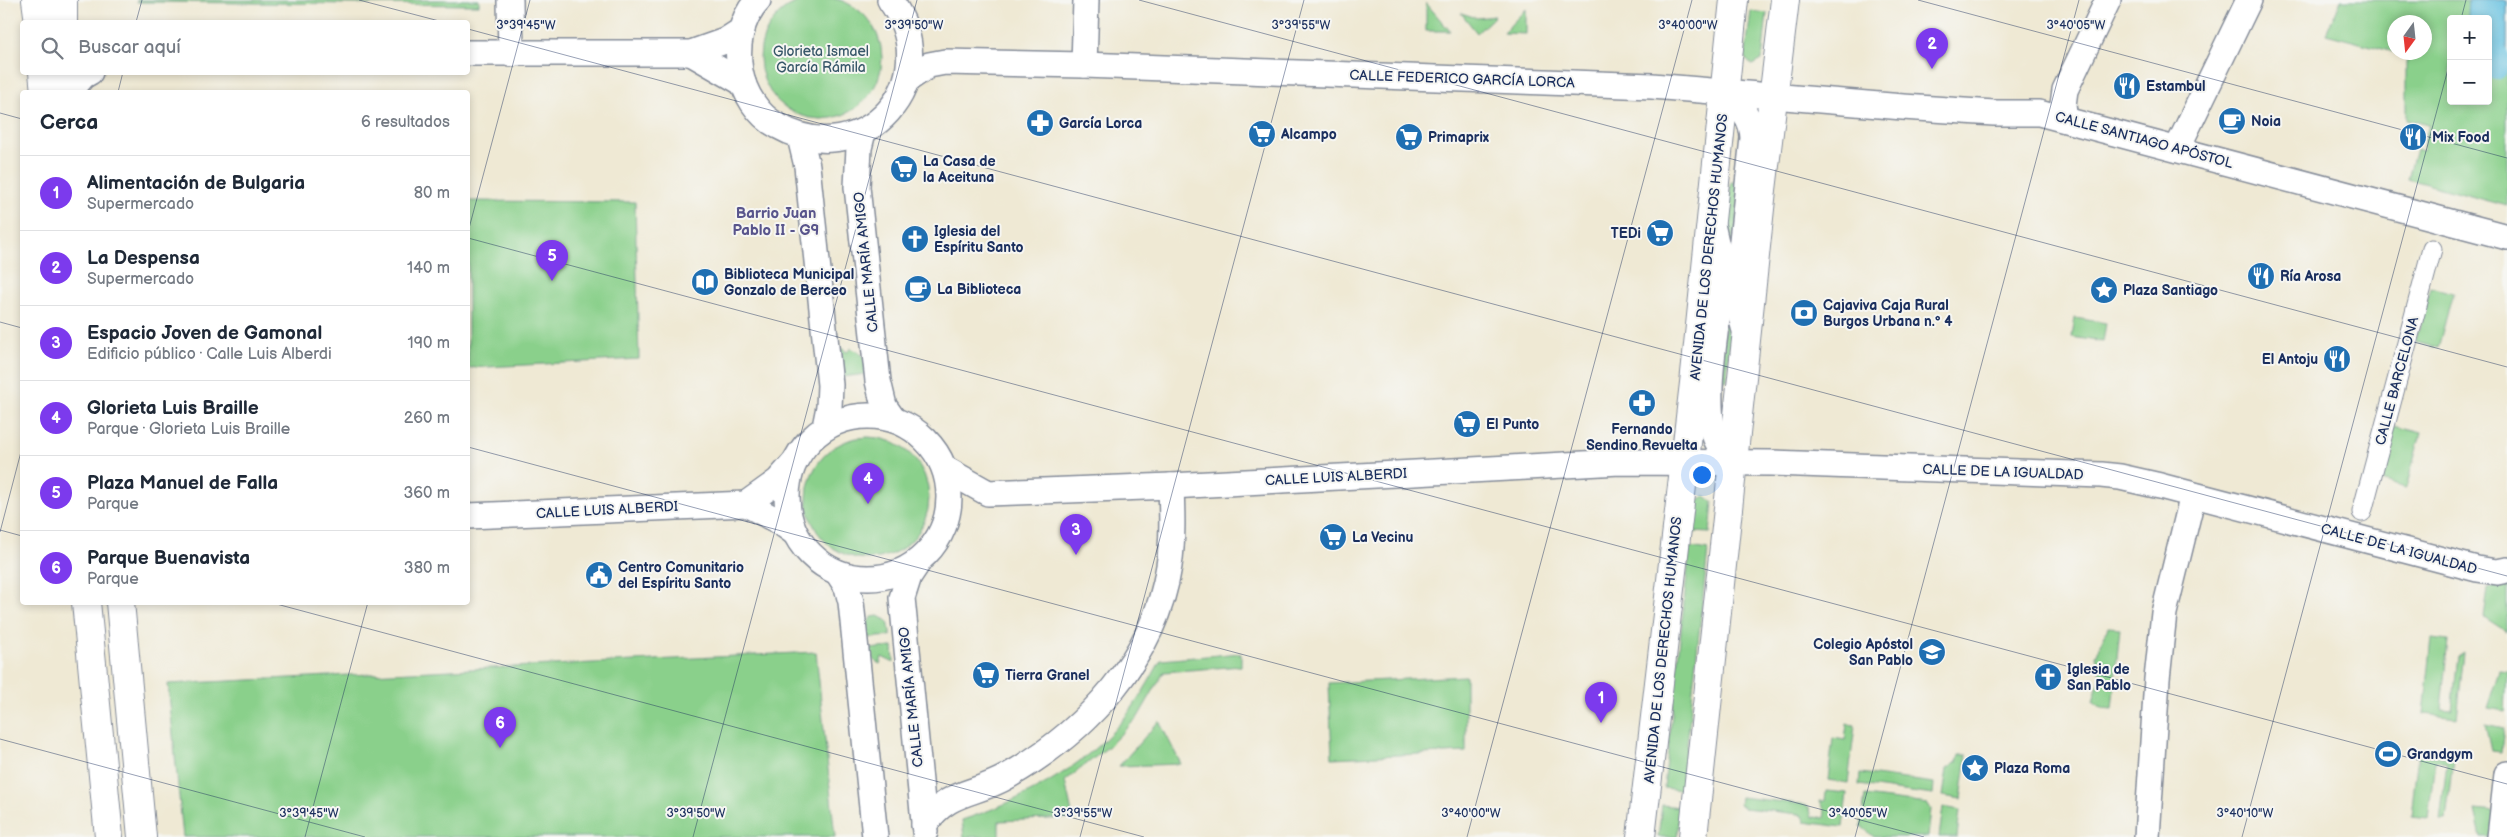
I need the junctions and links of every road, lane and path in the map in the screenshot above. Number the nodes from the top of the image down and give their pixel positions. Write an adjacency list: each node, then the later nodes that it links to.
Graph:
1 (36, 0): 12 (street)
2 (50, 0): 13 (street)
3 (63, 0): 14 (street)
4 (510, 0): 18 (street)
5 (758, 0): 15 (street)
6 (890, 0): 16 (street)
7 (1086, 0): 21 (street)
8 (1734, 0): 30 (street, AVENIDA DE LOS DERECHOS HUMANOS)
9 (1785, 0): 31 (street)
10 (2108, 0): 32 (street)
11 (2248, 0): 35 (street)
12 (38, 20)
13 (56, 20)
14 (63, 20)
15 (742, 30): 19 (street); 26 (street)
16 (907, 30): 20 (street); 25 (street)
17 (470, 53): 18 (street)
18 (511, 54): 19 (street)
19 (691, 54): 26 (street)
20 (945, 62): 21 (street, CALLE FEDERICO GARCÍA LORCA); 25 (street, CALLE FEDERICO GARCÍA LORCA)
21 (1084, 65): 30 (street, CALLE FEDERICO GARCÍA LORCA)
22 (43, 75): 27 (street)
23 (66, 75): 28 (street)
24 (85, 75): 29 (street)
25 (907, 80): 33 (street)
26 (743, 83): 34 (street)
27 (45, 90)
28 (69, 90)
29 (71, 90)
30 (1725, 92): 31 (street); 36 (street, AVENIDA DE LOS DERECHOS HUMANOS); 39 (street)
31 (1773, 97): 32 (street, CALLE SANTIAGO APÓSTOL); 39 (street)
32 (2065, 119): 35 (street, CALLE SANTIAGO APÓSTOL)
33 (863, 132): 34 (street); 40 (street, CALLE MARÍA AMIGO)
34 (800, 137): 41 (street)
35 (2178, 149): 37 (street, CALLE SANTIAGO APÓSTOL)
36 (1712, 224): 43 (street, AVENIDA DE LOS DERECHOS HUMANOS); 44 (street)
37 (2507, 237)
38 (2432, 249): 50 (street, CALLE BARCELONA)
39 (1746, 334): 44 (street)
40 (893, 419): 41 (street); 45 (street)
41 (825, 427): 42 (street)
42 (796, 461): 49 (street); 53 (street)
43 (1684, 462): 44 (street); 46 (street, CALLE LUIS ALBERDI); 68 (street, AVENIDA DE LOS DERECHOS HUMANOS)
44 (1734, 462): 48 (street, CALLE DE LA IGUALDAD); 69 (street)
45 (947, 470): 47 (street); 52 (street)
46 (1171, 486): 47 (street, CALLE LUIS ALBERDI); 63 (street)
47 (988, 493): 52 (street, CALLE LUIS ALBERDI)
48 (2193, 495): 55 (street, CALLE DE LA IGUALDAD); 70 (street)
49 (746, 504): 51 (street, CALLE LUIS ALBERDI); 53 (street, CALLE LUIS ALBERDI)
50 (2362, 512)
51 (470, 516)
52 (946, 523): 54 (street)
53 (794, 532): 56 (street)
54 (919, 561): 56 (street); 61 (street, CALLE MARÍA AMIGO)
55 (2507, 570)
56 (838, 573): 67 (street)
57 (86, 605): 60 (street)
58 (122, 607): 59 (street)
59 (129, 707): 60 (street); 66 (street)
60 (97, 710): 65 (street)
61 (919, 772): 63 (street); 64 (street, CALLE MARÍA AMIGO)
62 (2507, 774): 71 (street)
63 (958, 795): 64 (street)
64 (925, 831)
65 (109, 837)
66 (142, 837)
67 (875, 837)
68 (1641, 837)
69 (1693, 837)
70 (2147, 837)
71 (2500, 837)

